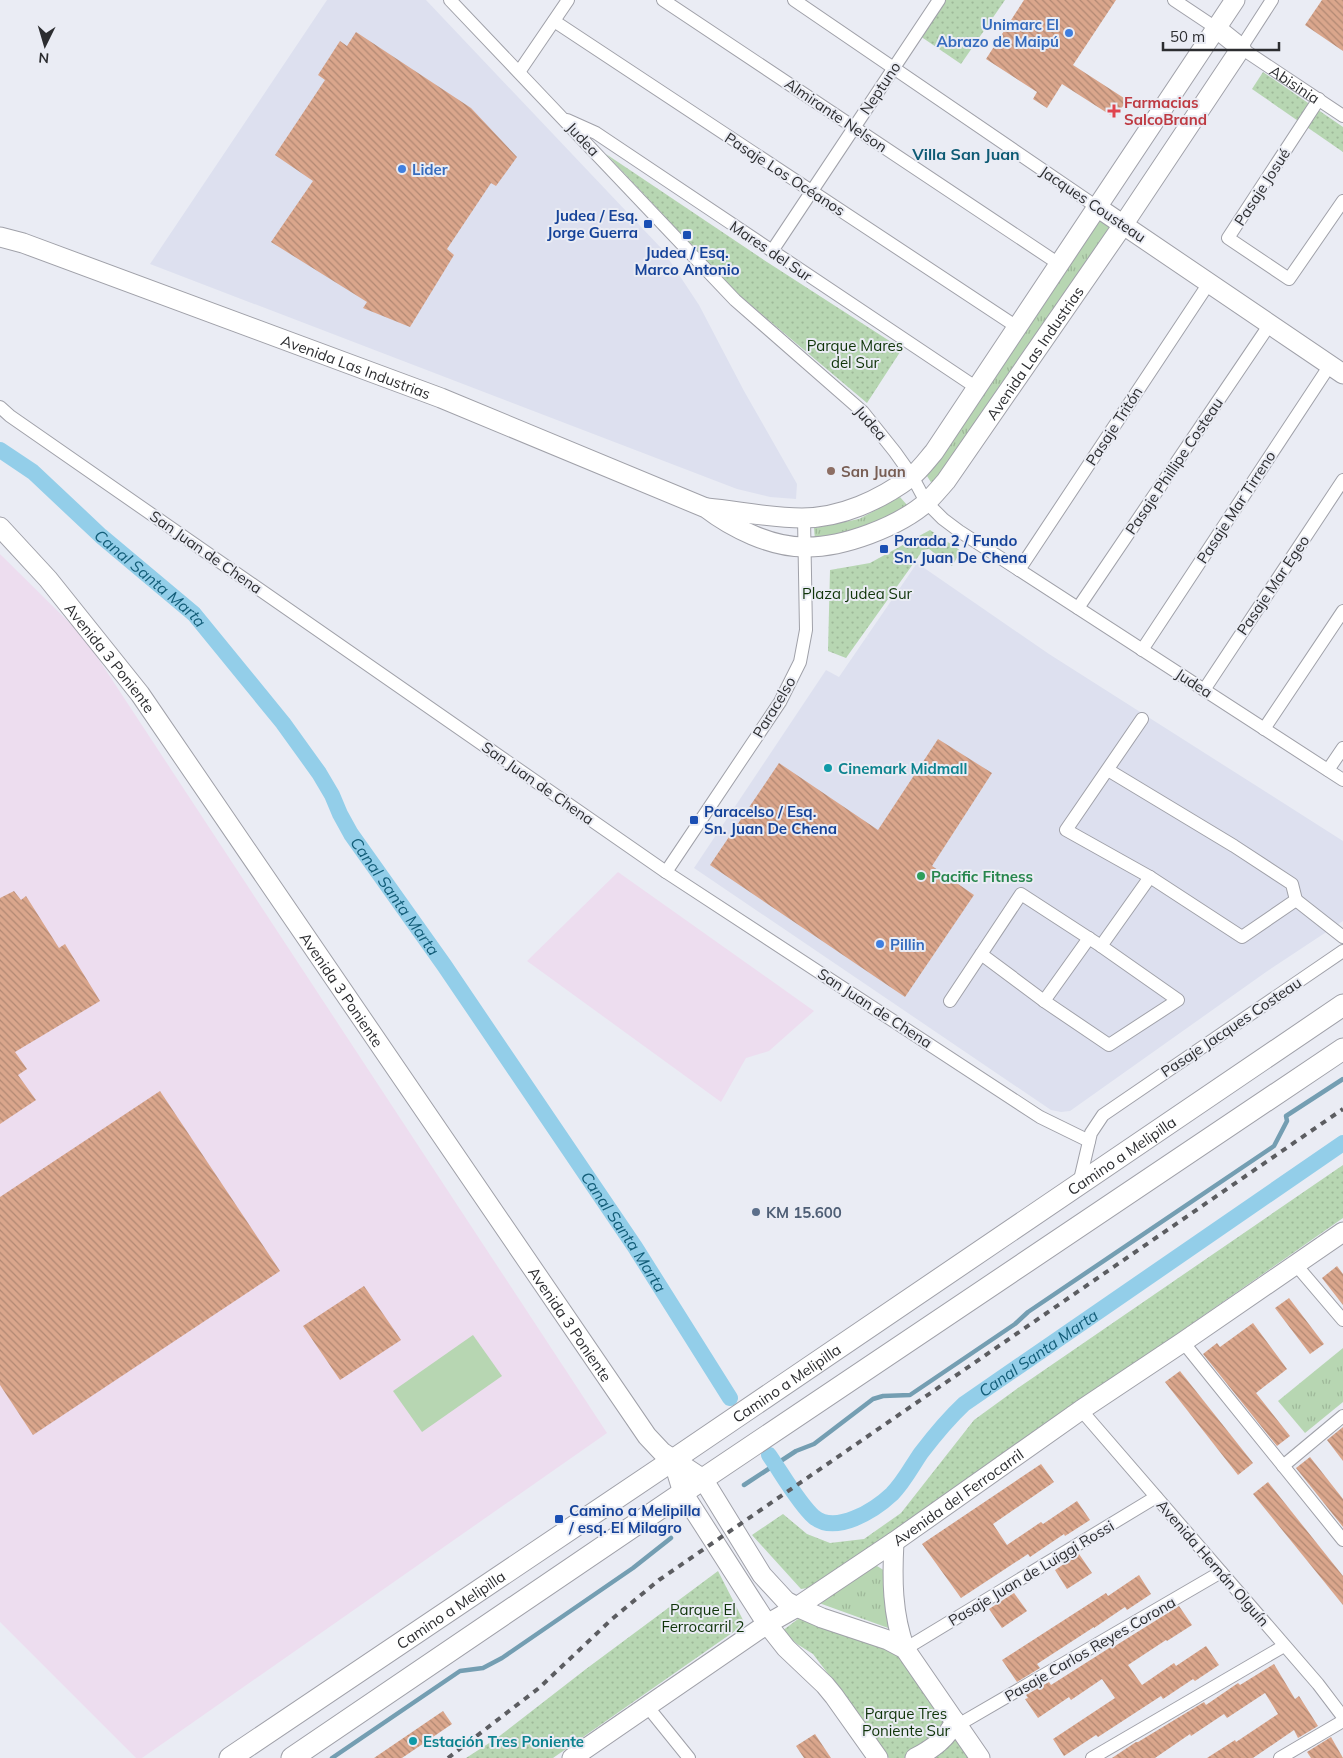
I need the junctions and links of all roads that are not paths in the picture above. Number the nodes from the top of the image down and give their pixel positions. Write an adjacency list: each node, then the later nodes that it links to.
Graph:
1 (450, 0): 13 (street, Judea)
2 (663, 0): 17 (street, Almirante Nelson)
3 (794, 0): 12 (street, Jacques Cousteau)
4 (939, 0): 12 (street, Neptuno)
5 (1174, 0): 10 (street, Abisinia)
6 (1235, 0): 10 (street, Avenida Las Industrias)
7 (1272, 0): 11 (street, Avenida Las Industrias)
8 (567, 1): 9 (street)
9 (554, 21): 13 (street); 18 (street, Pasaje Los Océanos)
10 (1216, 28): 11 (street, Abisinia); 20 (street, Avenida Las Industrias)
11 (1240, 48): 14 (street, Abisinia); 21 (street, Avenida Las Industrias)
12 (894, 67): 17 (street, Neptuno); 20 (street, Jacques Cousteau)
13 (519, 72): 16 (street, Judea)
14 (1319, 100): 15 (street, Abisinia); 19 (street, Pasaje Josué)
15 (1343, 116)
16 (564, 118): 23 (street, Mares del Sur); 31 (street, Judea)
17 (854, 127): 18 (street, Neptuno); 24 (street, Almirante Nelson)
18 (811, 191): 23 (street, Neptuno); 27 (street, Pasaje Los Océanos)
19 (1343, 202)
20 (1097, 207): 21 (street, Jacques Cousteau); 24 (street, Avenida Las Industrias)
21 (1123, 225): 25 (street, Jacques Cousteau); 33 (street, Avenida Las Industrias)
22 (0, 237): 34 (street, Avenida Las Industrias)
23 (772, 251): 29 (street, Mares del Sur)
24 (1059, 264): 27 (street, Avenida Las Industrias)
25 (1209, 283): 26 (street, Jacques Cousteau); 38 (street, Pasaje Tritón)
26 (1270, 324): 28 (street, Jacques Cousteau); 39 (street, Pasaje Phillipe Costeau)
27 (1017, 327): 29 (street, Avenida Las Industrias)
28 (1336, 369): 41 (street, Pasaje Mar Tirreno)
29 (976, 388): 31 (street, Avenida Las Industrias)
30 (0, 407): 49 (street, San Juan de Chena)
31 (912, 476): 33 (street, Judea); 35 (street, Avenida Las Industrias)
32 (1343, 480): 42 (street, Pasaje Mar Egeo)
33 (926, 502): 37 (street, Avenida Las Industrias); 38 (street, Judea)
34 (706, 508): 35 (street, Avenida Las Industrias); 37 (street, Avenida Las Industrias)
35 (804, 518): 37 (street, Paracelso)
36 (0, 527): 69 (street, Avenida 3 Poniente)
37 (805, 547): 49 (street, Paracelso)
38 (1019, 570): 39 (street, Judea)
39 (1078, 608): 41 (street, Judea)
40 (1343, 612): 44 (street)
41 (1142, 650): 42 (street, Judea)
42 (1204, 690): 44 (street, Judea)
43 (1142, 719): 46 (street)
44 (1264, 729): 47 (street, Judea)
45 (1343, 748): 47 (street)
46 (1108, 770): 50 (street); 51 (street)
47 (1328, 770): 48 (street, Judea)
48 (1343, 780)
49 (666, 872): 61 (street, San Juan de Chena)
50 (1150, 877): 51 (street); 54 (street)
51 (1296, 900): 52 (street)
52 (1343, 937)
53 (1089, 938): 54 (street); 56 (street); 58 (street)
54 (1101, 946): 58 (street)
55 (1343, 952): 61 (street, Pasaje Jacques Costeau)
56 (981, 954): 57 (street); 58 (street)
57 (950, 1001)
58 (1044, 1001)
59 (1343, 1005): 62 (main road, Camino a Melipilla)
60 (1343, 1049): 71 (main road)
61 (1088, 1141): 62 (street)
62 (1079, 1184): 69 (main road, Camino a Melipilla)
63 (1342, 1236): 64 (street, Avenida del Ferrocarril)
64 (1296, 1265): 65 (street); 66 (street, Avenida del Ferrocarril)
65 (1343, 1320)
66 (1183, 1342): 67 (street, Avenida del Ferrocarril); 70 (street)
67 (1081, 1410): 73 (street, Avenida Hernán Olguín); 75 (street, Avenida del Ferrocarril)
68 (1343, 1416): 70 (street)
69 (672, 1460): 71 (street, Avenida 3 Poniente); 72 (street, Avenida 3 Poniente); 85 (main road, Camino a Melipilla)
70 (1282, 1466): 74 (street)
71 (703, 1479): 72 (main road); 77 (street, Avenida 3 Poniente)
72 (683, 1493): 78 (street, Avenida 3 Poniente); 86 (main road)
73 (1156, 1497): 76 (street, Avenida Hernán Olguín); 80 (street, Pasaje Juan de Luiggi Rossi)
74 (1343, 1540)
75 (894, 1542): 77 (street, Avenida del Ferrocarril); 80 (street)
76 (1221, 1572): 79 (street, Avenida Hernán Olguín); 84 (street, Pasaje Carlos Reyes Corona)
77 (797, 1607): 78 (street, Avenida del Ferrocarril); 80 (street, Avenida 3 Poniente)
78 (767, 1624): 81 (street, Avenida del Ferrocarril); 89 (street, Avenida 3 Poniente)
79 (1284, 1646): 82 (street, Avenida Hernán Olguín); 92 (street)
80 (905, 1649): 84 (street, Avenida 3 Poniente)
81 (647, 1706): 87 (street, Avenida del Ferrocarril); 88 (street)
82 (1343, 1717)
83 (1343, 1722): 93 (street)
84 (957, 1723): 90 (street); 91 (street, Avenida 3 Poniente)
85 (230, 1758)
86 (292, 1758)
87 (572, 1758)
88 (689, 1758)
89 (878, 1758)
90 (915, 1758)
91 (980, 1758)
92 (1092, 1758)
93 (1280, 1758)

